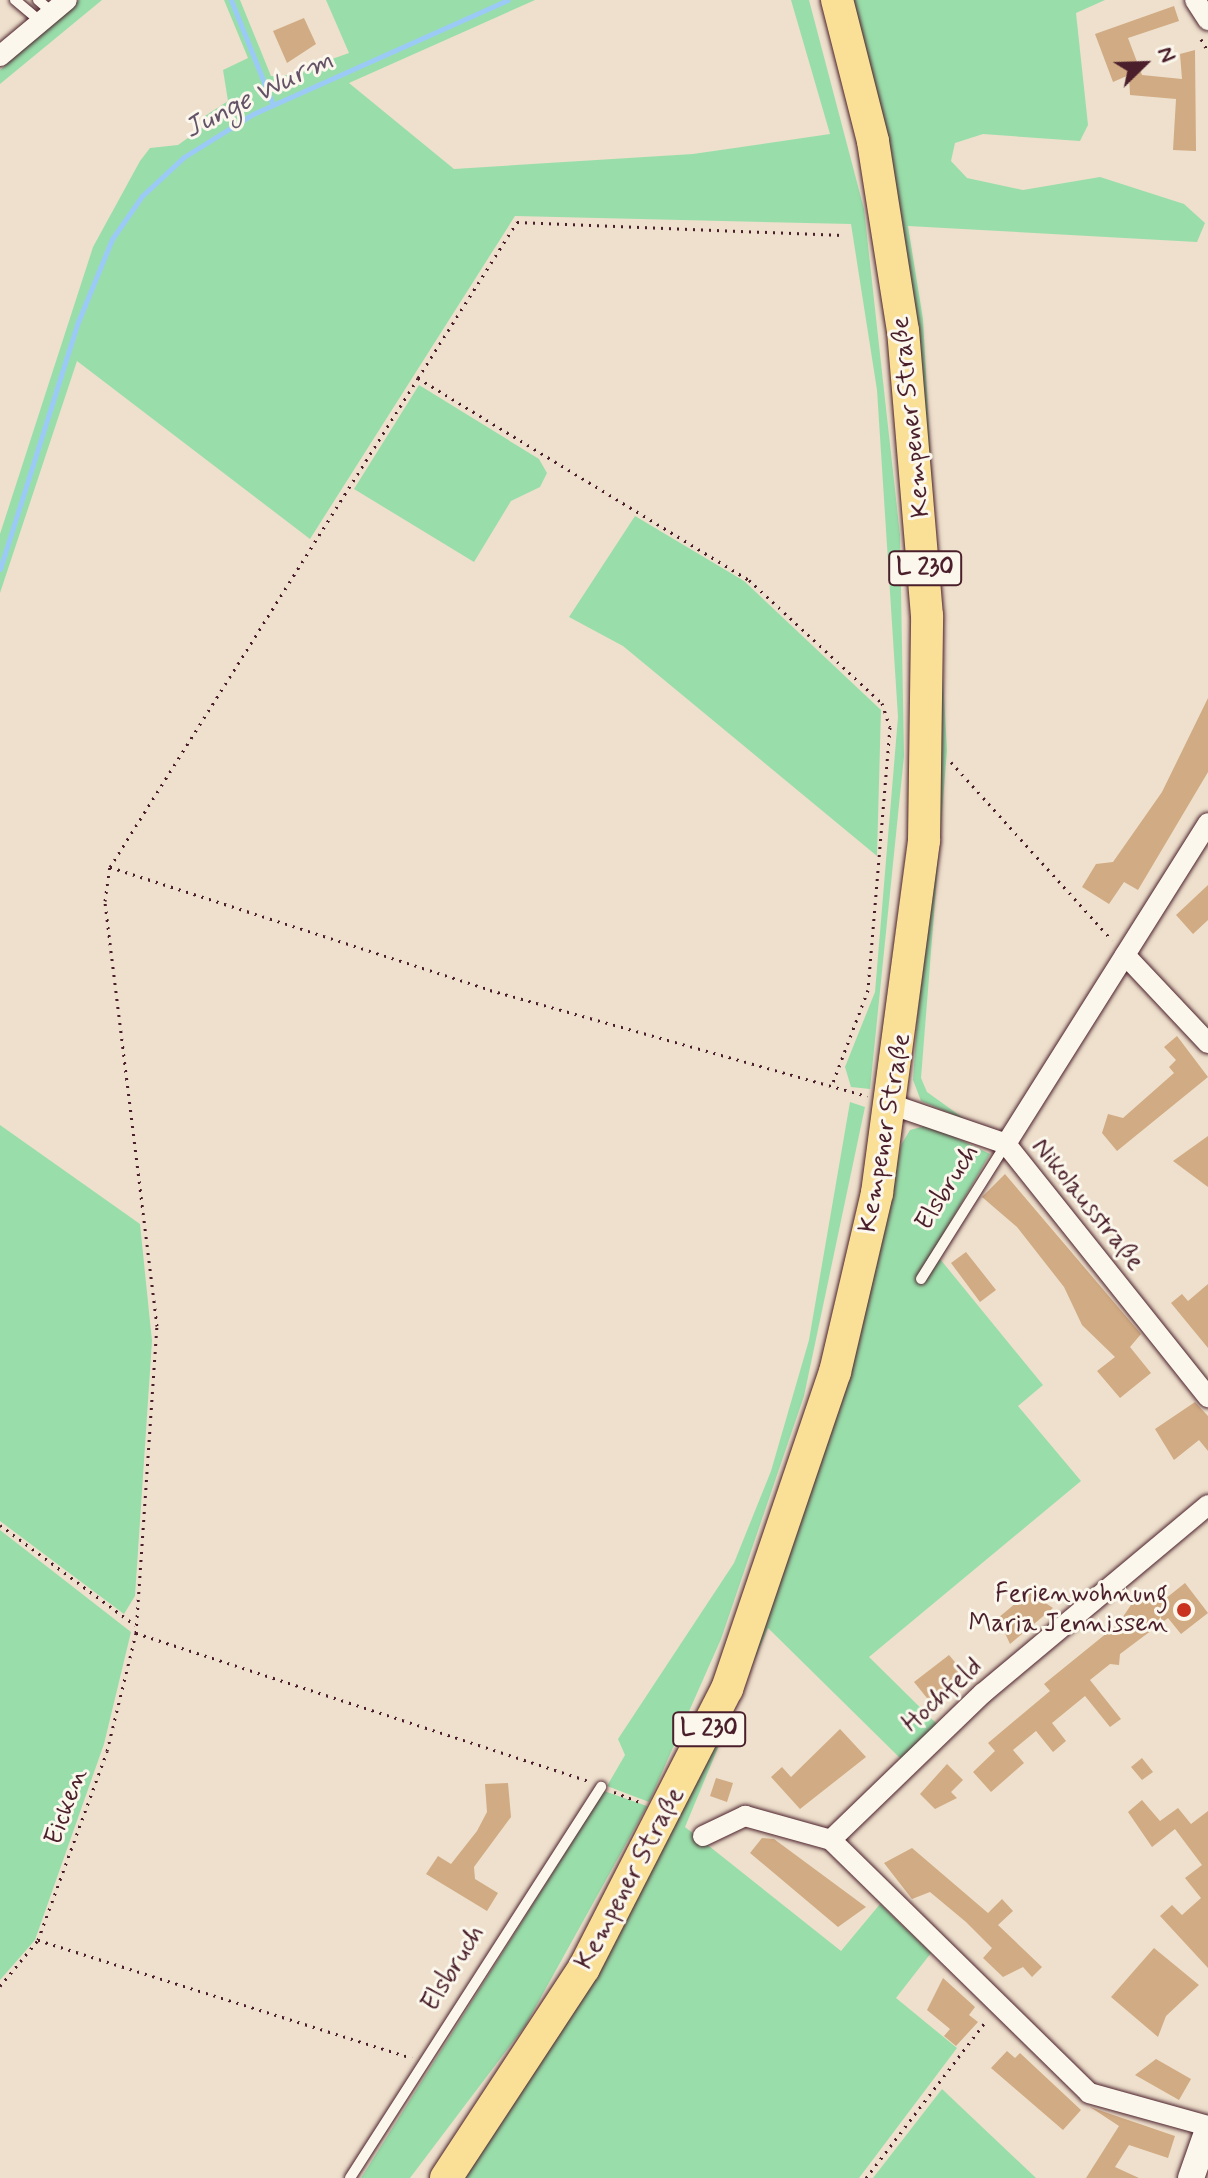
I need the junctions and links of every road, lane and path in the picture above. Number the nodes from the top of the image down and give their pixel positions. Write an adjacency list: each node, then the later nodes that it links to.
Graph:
1 (15, 0): 4 (lane)
2 (837, 0): 15 (main road, Kempener Straße / L 230)
3 (1195, 0): 5 (street)
4 (49, 8): 6 (street)
5 (1208, 20)
6 (0, 56)
7 (843, 235): 8 (path)
8 (418, 378): 11 (path); 14 (path)
9 (951, 762): 12 (path)
10 (1208, 823): 12 (street, Nikolausstraße)
11 (110, 867): 14 (path); 21 (path, Eicken)
12 (1125, 955): 13 (street); 16 (street, Nikolausstraße)
13 (1208, 1043)
14 (832, 1083): 15 (path)
15 (877, 1100): 16 (street, Elsbruch); 33 (main road, Kempener Straße / L 230)
16 (1006, 1144): 17 (lane, Elsbruch); 18 (street, Nikolausstraße)
17 (921, 1279)
18 (1208, 1397)
19 (1208, 1505): 26 (street, Hochfeld)
20 (0, 1525): 21 (path)
21 (135, 1625): 22 (path, Eicken)
22 (136, 1633): 23 (path); 27 (path, Eicken)
23 (601, 1787): 24 (path); 30 (lane, Elsbruch)
24 (652, 1806)
25 (703, 1836): 26 (street)
26 (831, 1840): 29 (street)
27 (38, 1940): 28 (path, Eicken); 30 (path)
28 (0, 1986)
29 (999, 2005): 31 (street); 34 (path)
30 (425, 2064): 32 (lane, Elsbruch)
31 (1207, 2134): 35 (street)
32 (350, 2178)
33 (446, 2178)
34 (866, 2178)
35 (1191, 2178)

